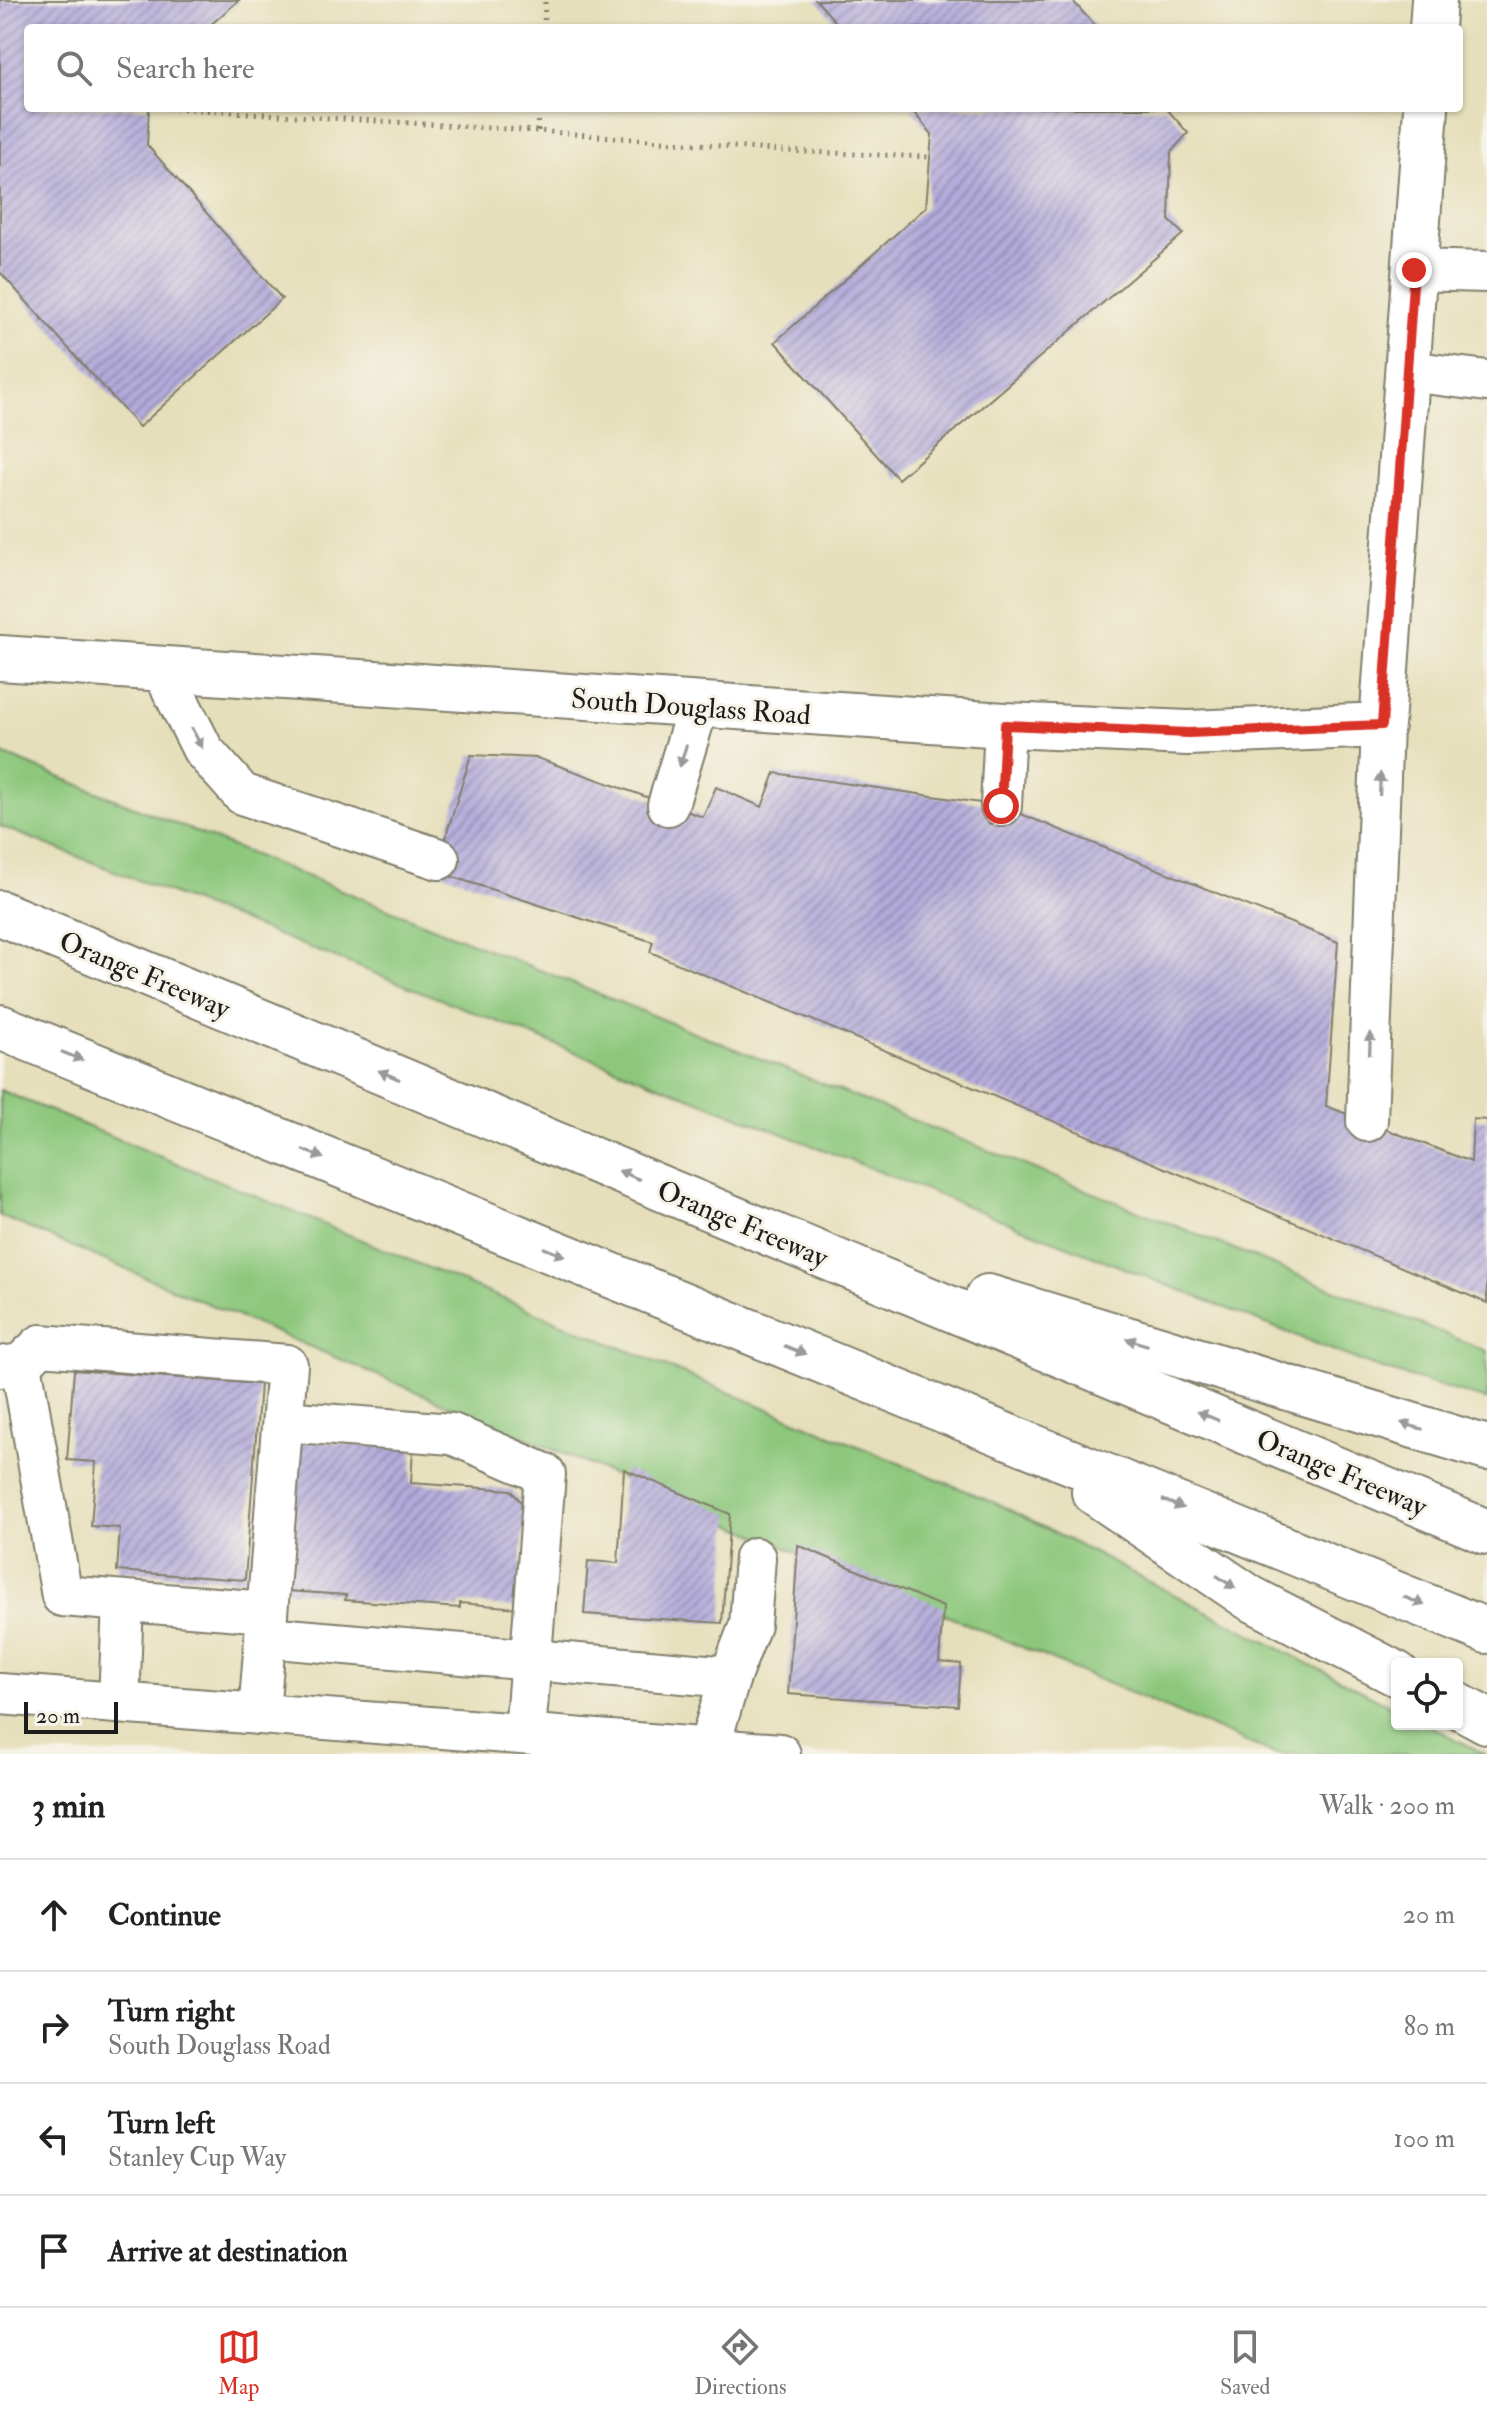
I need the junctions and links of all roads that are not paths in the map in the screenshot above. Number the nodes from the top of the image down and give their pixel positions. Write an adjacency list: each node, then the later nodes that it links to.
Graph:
1 (1434, 0): 2 (main road)
2 (1432, 24)
3 (1426, 112): 4 (main road)
4 (1414, 270): 5 (street); 6 (main road)
5 (1487, 272)
6 (1408, 371): 7 (street); 12 (main road)
7 (1487, 381)
8 (0, 658): 9 (main road, South Douglass Road)
9 (162, 669): 10 (main road, South Douglass Road); 15 (street, one-way to 15)
10 (698, 706): 11 (main road, South Douglass Road); 13 (street, one-way to 13)
11 (1005, 725): 12 (main road, South Douglass Road); 14 (street)
12 (1382, 725): 18 (street, one-way to 12)
13 (668, 805)
14 (1001, 806)
15 (439, 859)
16 (0, 913): 19 (main road, Orange Freeway, one-way to 16)
17 (0, 1027): 22 (main road, one-way to 22)
18 (1367, 1121)
19 (752, 1226): 23 (main road, one-way to 19); 24 (main road, Orange Freeway, one-way to 19)
20 (11, 1365): 21 (street); 26 (street)
21 (283, 1421): 27 (street); 29 (street)
22 (1023, 1443): 28 (main road, one-way to 28); 30 (main road, one-way to 30)
23 (1487, 1448)
24 (1487, 1532)
25 (755, 1558): 31 (street)
26 (123, 1601): 27 (street); 33 (street)
27 (266, 1625): 29 (street); 35 (street)
28 (1487, 1631)
29 (531, 1660): 31 (street); 37 (street)
30 (1391, 1671)
31 (730, 1677): 38 (street)
32 (0, 1694): 33 (street)
33 (119, 1703): 35 (street)
34 (1463, 1708): 36 (main road)
35 (259, 1714): 37 (street)
36 (1487, 1721)
37 (525, 1734): 38 (street)
38 (709, 1747): 39 (street)
39 (780, 1754)

